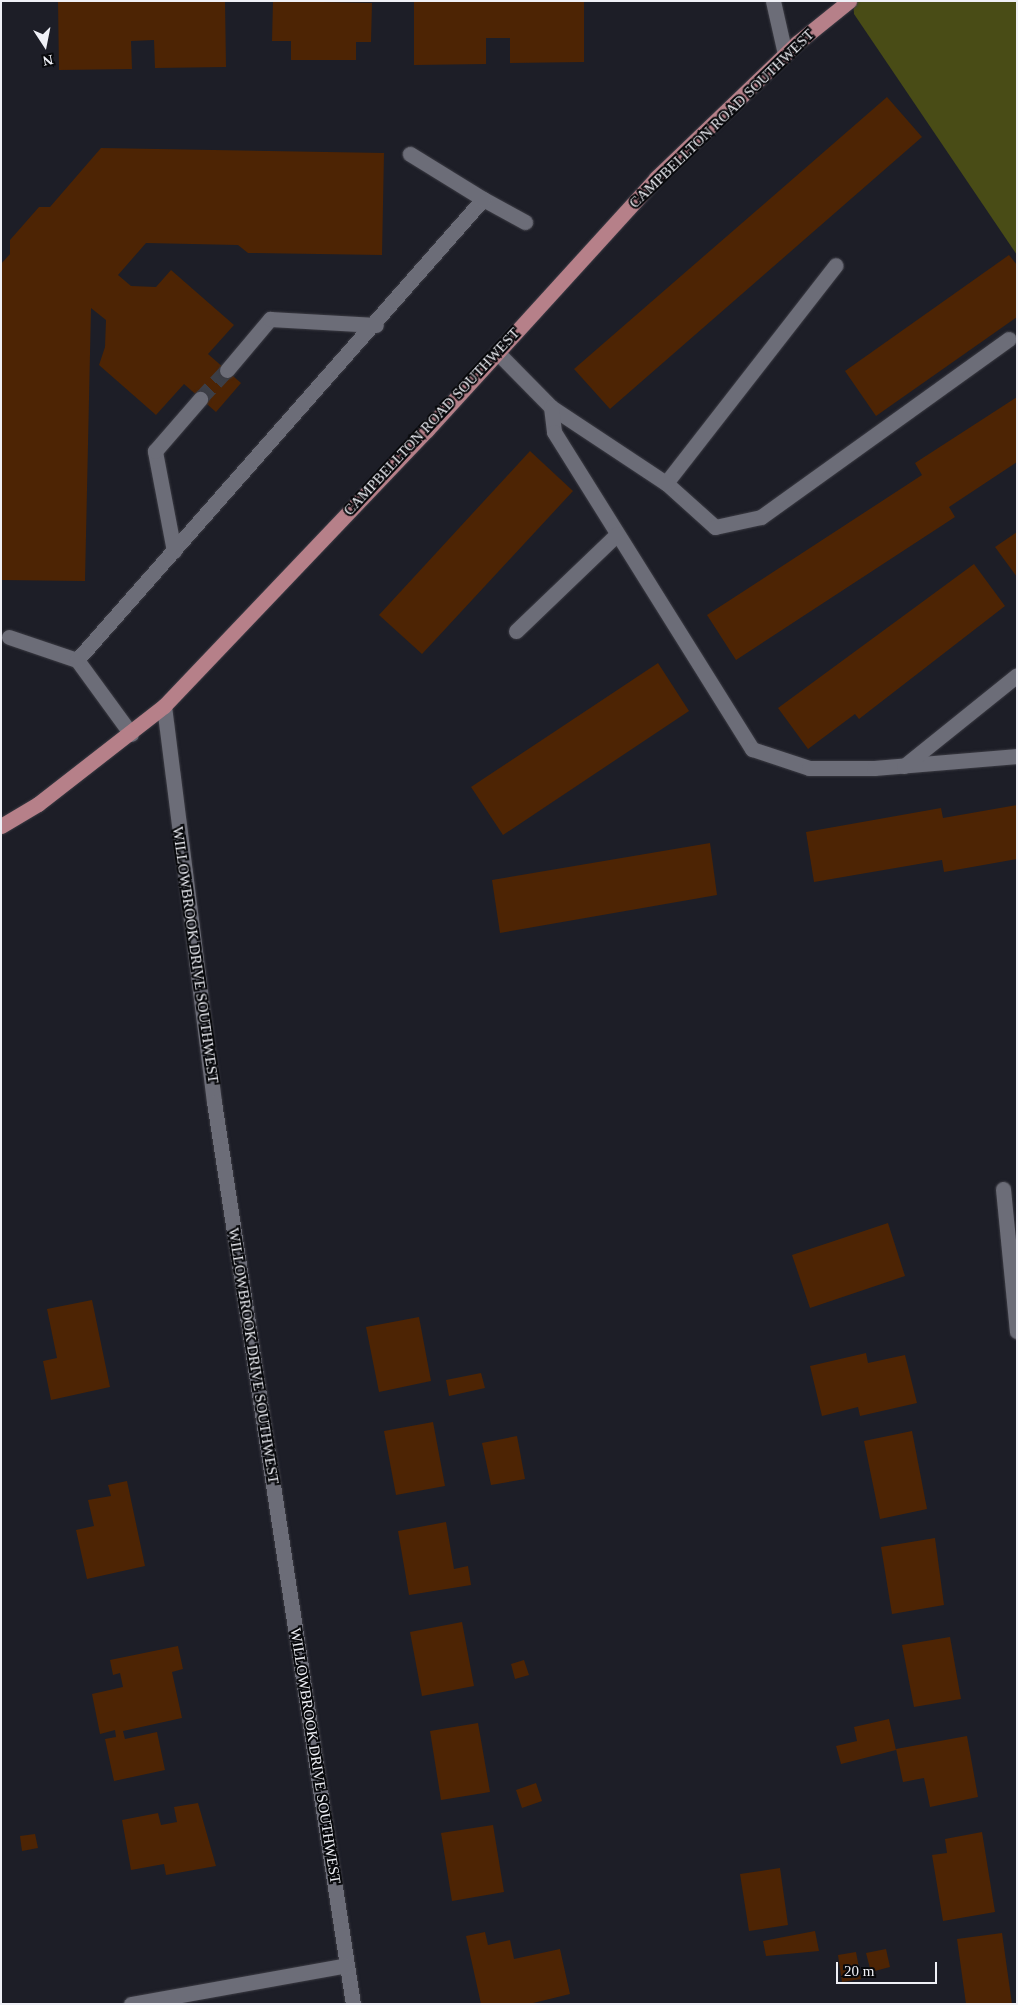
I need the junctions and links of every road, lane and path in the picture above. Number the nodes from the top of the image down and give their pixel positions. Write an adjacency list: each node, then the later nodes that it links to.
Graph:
1 (773, 1): 3 (street)
2 (849, 1): 3 (main road, CAMPBELLTON ROAD SOUTHWEST)
3 (786, 54): 10 (main road, CAMPBELLTON ROAD SOUTHWEST)
4 (410, 154): 5 (street)
5 (483, 199): 6 (street); 8 (street)
6 (525, 222)
7 (836, 265): 14 (street)
8 (376, 325): 11 (street); 16 (street)
9 (1009, 339): 14 (street)
10 (498, 352): 13 (street); 21 (main road, CAMPBELLTON ROAD SOUTHWEST)
11 (226, 370)
12 (200, 399): 16 (street)
13 (551, 407): 14 (street); 15 (street)
14 (666, 483)
15 (617, 534): 17 (street); 24 (street)
16 (174, 551): 19 (street)
17 (516, 631)
18 (9, 637): 19 (street)
19 (77, 660): 22 (street)
20 (1017, 675): 24 (street)
21 (164, 706): 22 (main road, CAMPBELLTON ROAD SOUTHWEST); 28 (street, WILLOWBROOK DRIVE SOUTHWEST)
22 (132, 734): 25 (main road, CAMPBELLTON ROAD SOUTHWEST)
23 (1017, 756): 24 (street)
24 (904, 766)
25 (1, 826)
26 (1003, 1188): 27 (street)
27 (1017, 1331)
28 (347, 1966): 29 (street); 30 (street, WILLOWBROOK DRIVE SOUTHWEST)
29 (130, 2004)
30 (353, 2004)

